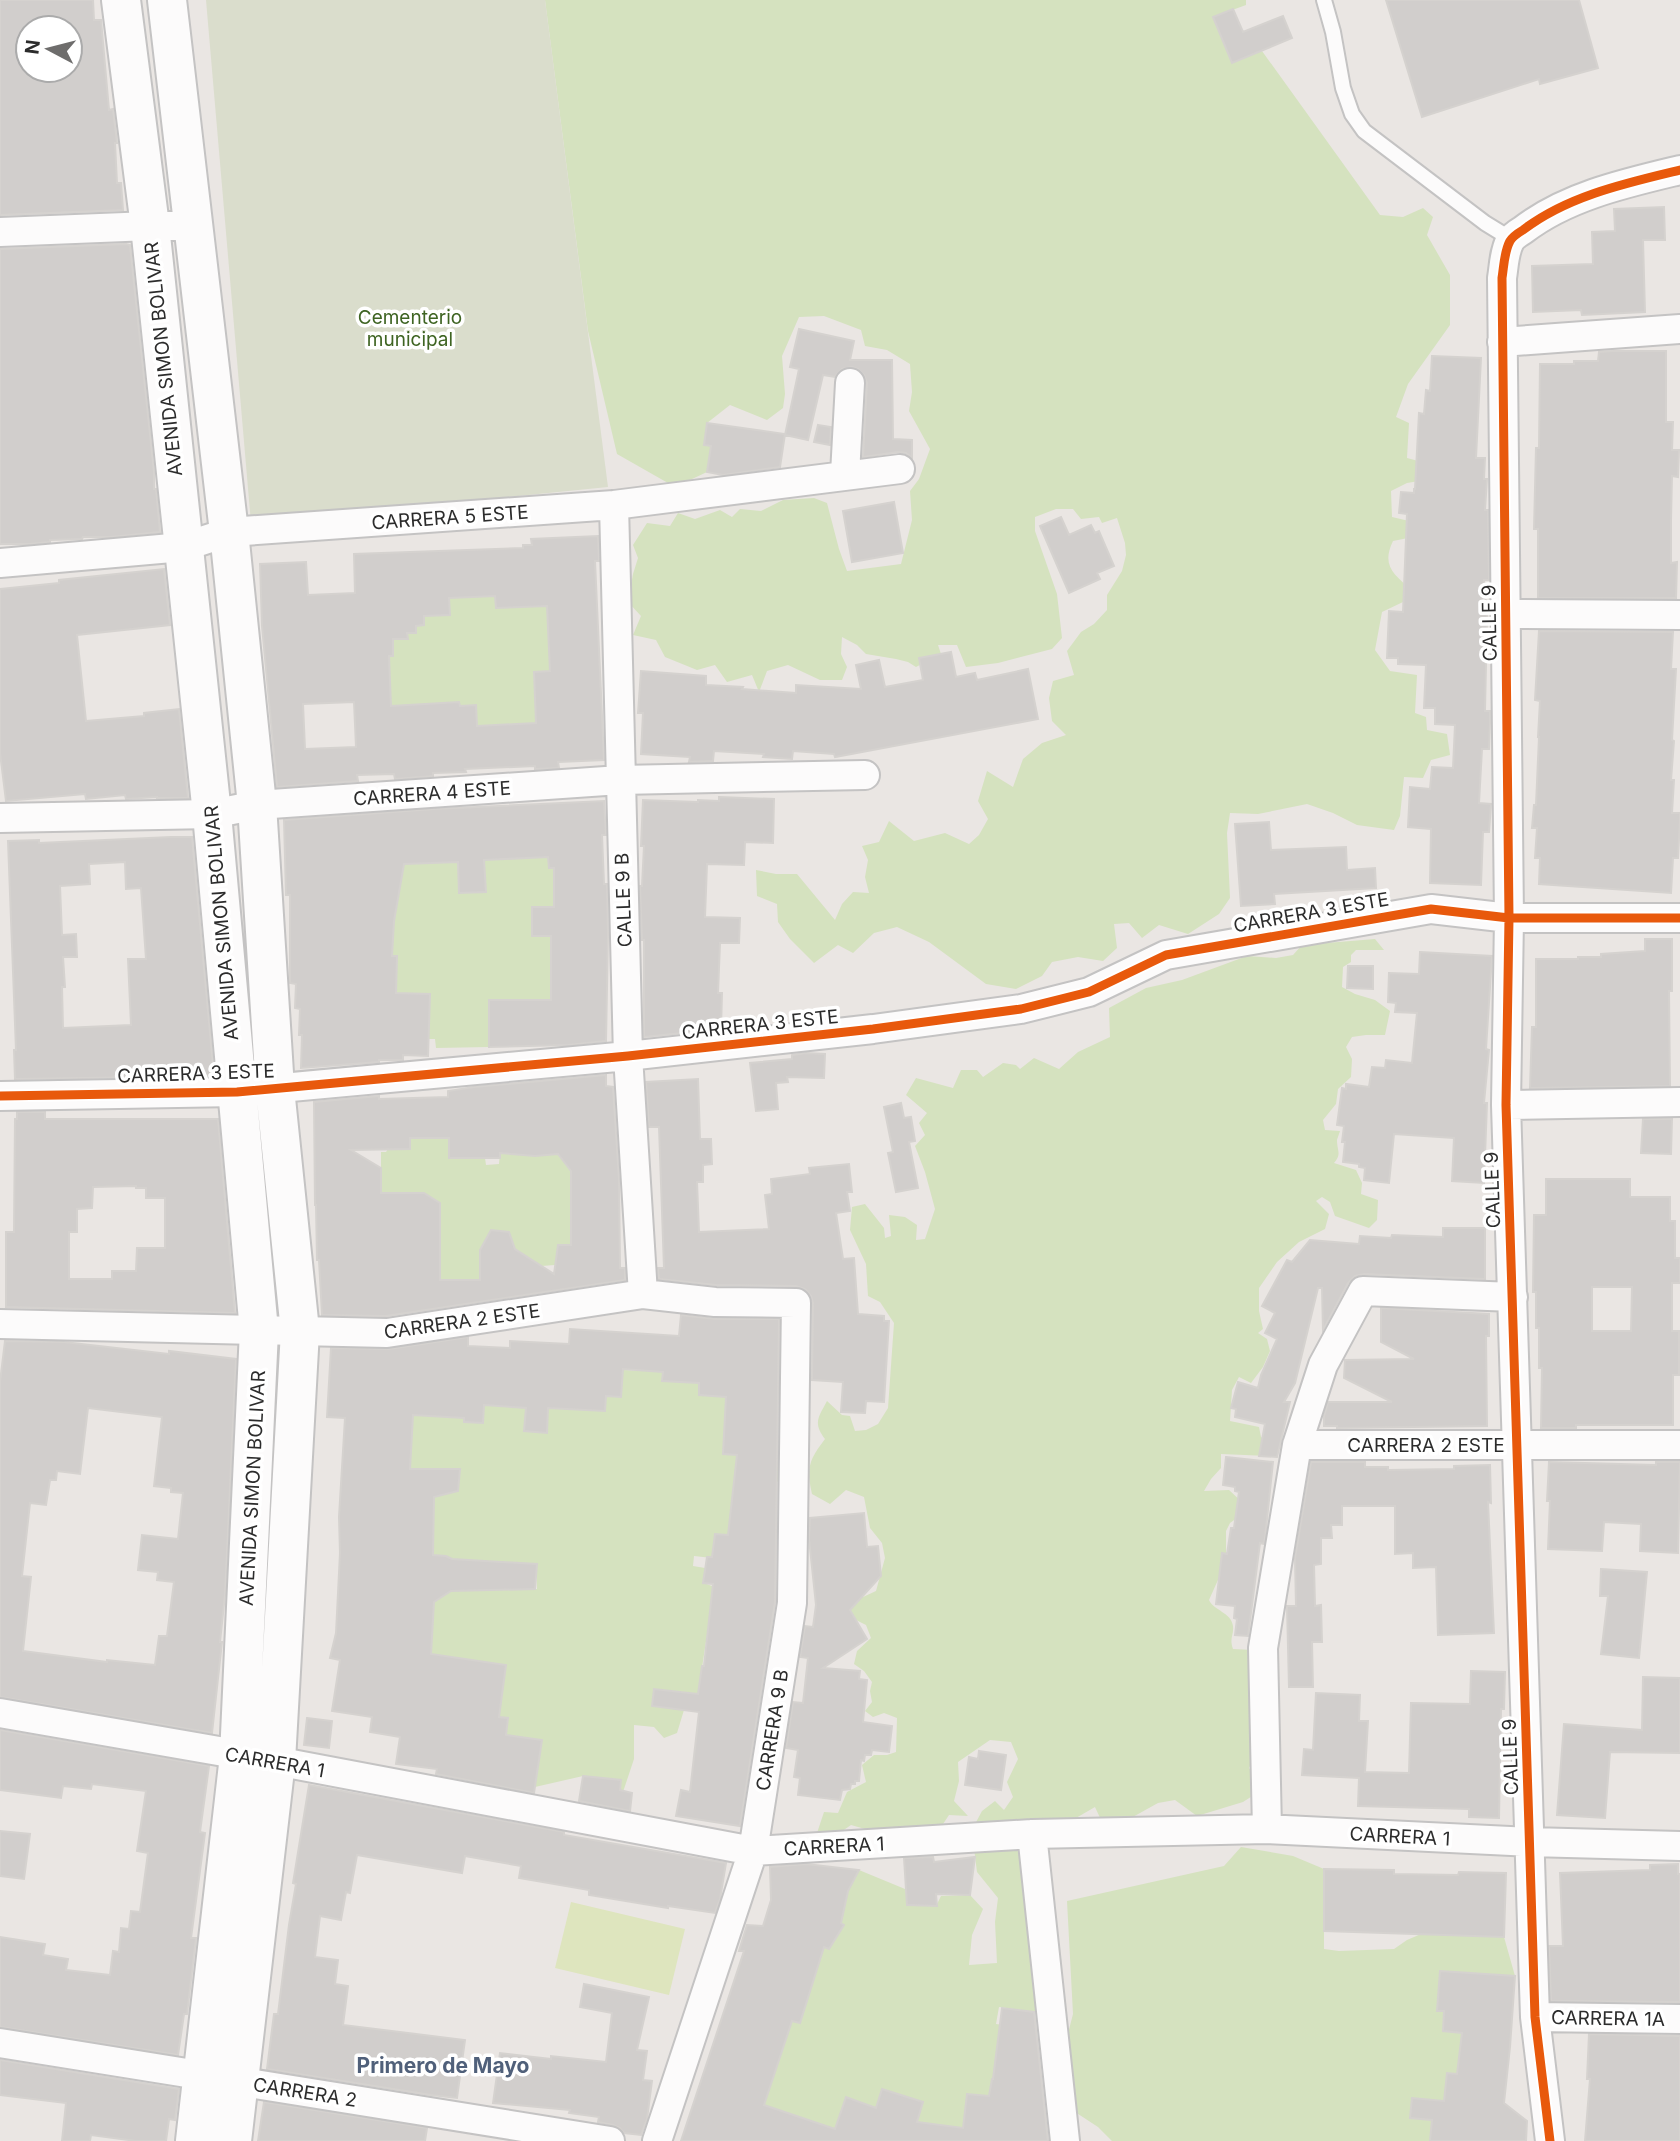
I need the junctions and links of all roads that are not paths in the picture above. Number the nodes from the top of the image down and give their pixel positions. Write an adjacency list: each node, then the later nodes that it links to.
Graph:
1 (121, 0): 5 (main road, AVENIDA SIMON BOLIVAR)
2 (167, 0): 6 (main road, AVENIDA SIMON BOLIVAR)
3 (1324, 0): 8 (lane)
4 (1680, 170): 8 (street)
5 (150, 226): 6 (street); 7 (street); 16 (main road, AVENIDA SIMON BOLIVAR)
6 (193, 226): 15 (main road, AVENIDA SIMON BOLIVAR)
7 (0, 232)
8 (1511, 239): 10 (street, CALLE 9)
9 (1680, 329): 10 (street)
10 (1502, 342): 18 (street, CALLE 9)
11 (850, 383): 13 (street)
12 (900, 469): 13 (street, CARRERA 5 ESTE)
13 (845, 474): 14 (street, CARRERA 5 ESTE)
14 (614, 505): 15 (street, CARRERA 5 ESTE); 21 (street, CALLE 9 B)
15 (229, 532): 16 (street, CARRERA 5 ESTE); 22 (main road, AVENIDA SIMON BOLIVAR)
16 (183, 547): 17 (street, CARRERA 5 ESTE); 23 (main road, AVENIDA SIMON BOLIVAR)
17 (0, 563)
18 (1507, 614): 19 (street); 25 (street, CALLE 9)
19 (1680, 615)
20 (865, 775): 21 (street, CARRERA 4 ESTE)
21 (620, 780): 22 (street, CARRERA 4 ESTE); 27 (street, CALLE 9 B)
22 (257, 805): 23 (street, CARRERA 4 ESTE); 28 (main road, AVENIDA SIMON BOLIVAR)
23 (212, 814): 24 (street, CARRERA 4 ESTE); 29 (main road, AVENIDA SIMON BOLIVAR)
24 (0, 818)
25 (1509, 918): 26 (street); 27 (street, CARRERA 3 ESTE); 32 (street, CALLE 9)
26 (1680, 918)
27 (628, 1056): 28 (street, CARRERA 3 ESTE); 33 (street, CALLE 9 B)
28 (275, 1089): 29 (street, CARRERA 3 ESTE); 38 (main road, AVENIDA SIMON BOLIVAR)
29 (237, 1092): 30 (street, CARRERA 3 ESTE); 37 (main road, AVENIDA SIMON BOLIVAR)
30 (0, 1096)
31 (1680, 1102): 32 (street)
32 (1506, 1105): 34 (street, CALLE 9)
33 (643, 1294): 35 (street, CARRERA 2 ESTE); 38 (street, CARRERA 2 ESTE)
34 (1513, 1297): 39 (street); 41 (street, CALLE 9)
35 (796, 1303): 48 (street, CARRERA 9 B)
36 (0, 1324): 37 (street, CARRERA 2 ESTE)
37 (259, 1331): 38 (street, CARRERA 2 ESTE); 43 (main road, AVENIDA SIMON BOLIVAR)
38 (300, 1331): 43 (main road, AVENIDA SIMON BOLIVAR)
39 (1297, 1445): 41 (street, CARRERA 2 ESTE); 44 (street)
40 (1680, 1445): 41 (street, CARRERA 2 ESTE)
41 (1518, 1446): 46 (street, CALLE 9)
42 (0, 1713): 43 (street, CARRERA 1)
43 (258, 1758): 48 (street, CARRERA 1); 52 (main road, AVENIDA SIMON BOLIVAR); 53 (main road, AVENIDA SIMON BOLIVAR)
44 (1267, 1829): 45 (street, CARRERA 1); 46 (street, CARRERA 1)
45 (1032, 1834): 48 (street, CARRERA 1); 58 (street)
46 (1530, 1842): 47 (street, CARRERA 1); 49 (street, CALLE 9)
47 (1680, 1846)
48 (753, 1851): 57 (street, CARRERA 9 B)
49 (1535, 2017): 50 (street, CARRERA 1A); 59 (street, CALLE 9)
50 (1680, 2019)
51 (0, 2043): 52 (street, CARRERA 2)
52 (203, 2075): 53 (street, CARRERA 2); 54 (main road, AVENIDA SIMON BOLIVAR)
53 (240, 2081): 55 (main road, AVENIDA SIMON BOLIVAR); 56 (street, CARRERA 2)
54 (195, 2141)
55 (232, 2141)
56 (610, 2141)
57 (657, 2141)
58 (1065, 2141)
59 (1550, 2141)

